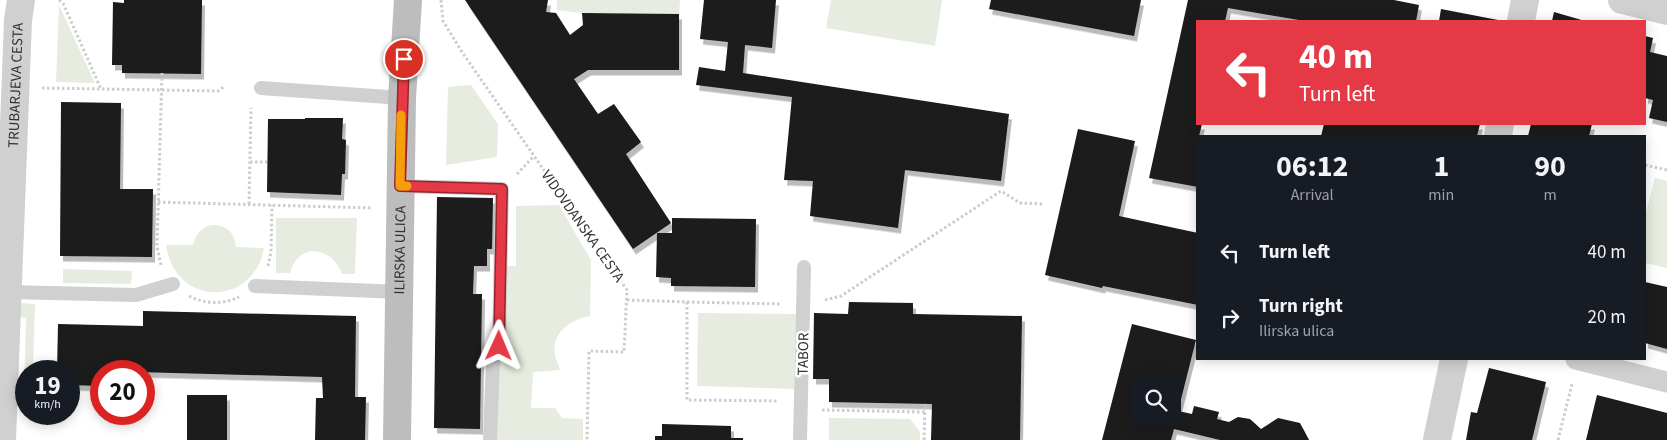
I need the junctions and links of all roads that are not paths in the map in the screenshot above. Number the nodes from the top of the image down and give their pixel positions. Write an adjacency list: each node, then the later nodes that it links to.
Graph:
1 (21, 0): 13 (street, TRUBARJEVA CESTA)
2 (408, 0): 8 (main road, ILIRSKA ULICA)
3 (1525, 0): 6 (street)
4 (1622, 0): 5 (street)
5 (1667, 11)
6 (1521, 20)
7 (261, 88): 8 (lane)
8 (402, 98): 9 (main road, ILIRSKA ULICA)
9 (400, 197): 14 (main road, ILIRSKA ULICA); 20 (lane)
10 (804, 267): 21 (lane, TABOR)
11 (172, 284): 13 (lane)
12 (255, 286): 14 (lane)
13 (8, 292): 18 (street, TRUBARJEVA CESTA)
14 (400, 292): 19 (main road, ILIRSKA ULICA)
15 (1454, 360): 22 (street)
16 (1581, 360): 17 (street)
17 (1667, 382)
18 (2, 440)
19 (397, 440)
20 (490, 440)
21 (800, 440)
22 (1437, 440)

